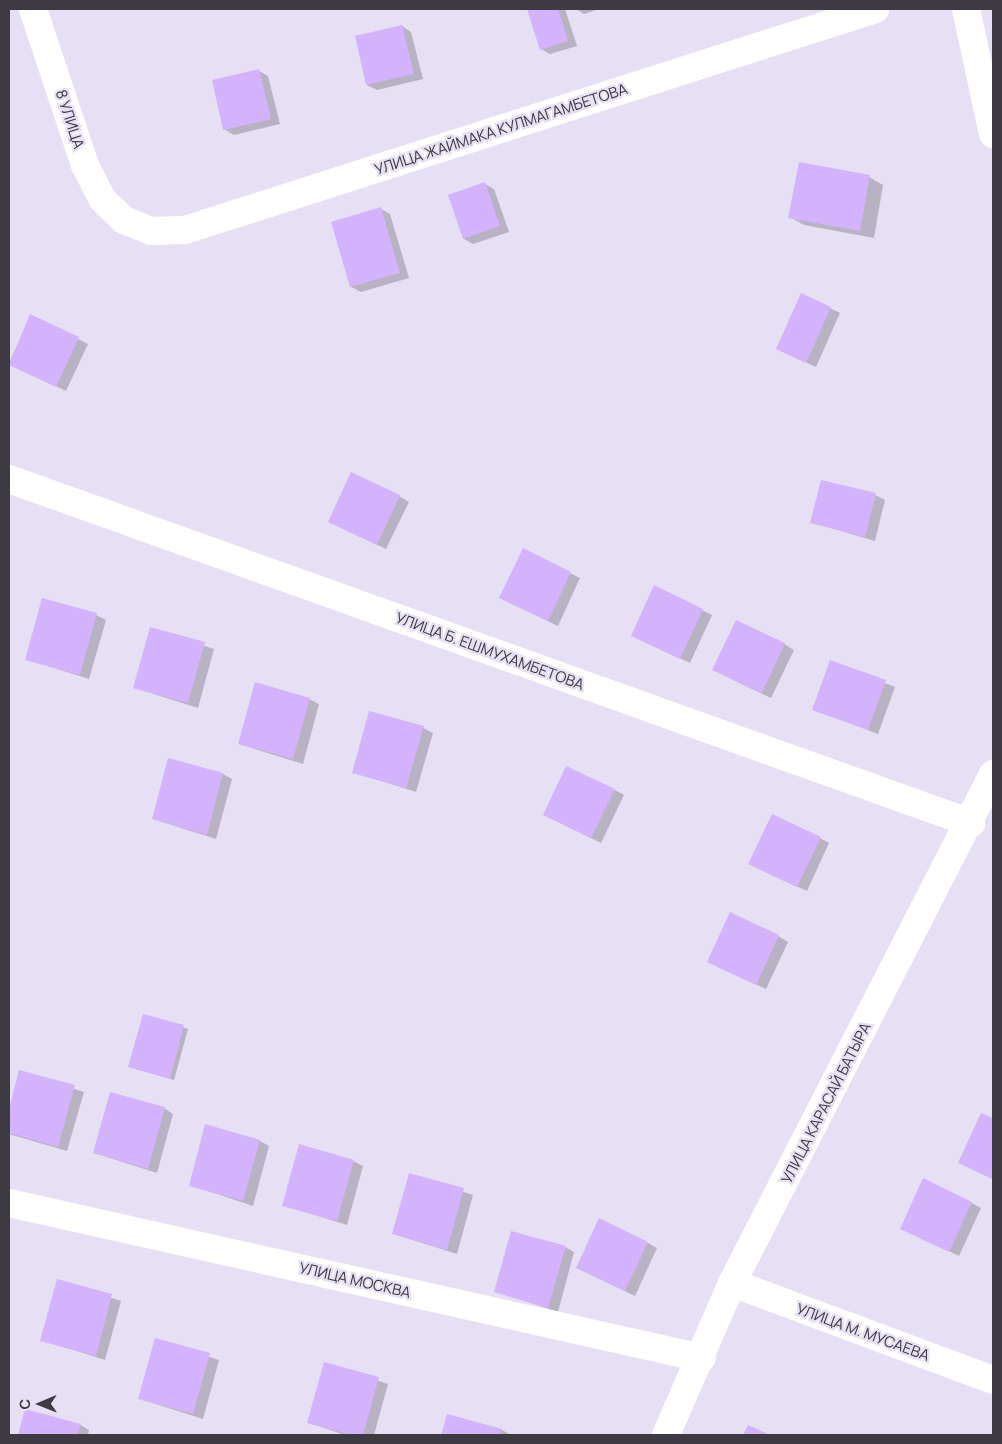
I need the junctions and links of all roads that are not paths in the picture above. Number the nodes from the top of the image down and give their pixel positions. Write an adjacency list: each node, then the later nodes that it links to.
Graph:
1 (33, 9): 6 (street, 8 УЛИЦА)
2 (876, 9): 4 (street, УЛИЦА ЖАЙМАКА КУЛМАГАМБЕТОВА)
3 (966, 9): 5 (street)
4 (842, 14): 6 (street, УЛИЦА ЖАЙМАКА КУЛМАГАМБЕТОВА)
5 (993, 134)
6 (124, 220)
7 (9, 479): 9 (street, УЛИЦА Б. ЕШМУХАМБЕТОВА)
8 (993, 774): 9 (street, УЛИЦА КАРАСАЙ БАТЫРА)
9 (971, 823): 11 (street, УЛИЦА КАРАСАЙ БАТЫРА)
10 (9, 1203): 12 (street, УЛИЦА МОСКВА)
11 (732, 1284): 12 (street, УЛИЦА КАРАСАЙ БАТЫРА); 13 (street, УЛИЦА М. МУСАЕВА)
12 (702, 1358): 14 (street, УЛИЦА КАРАСАЙ БАТЫРА)
13 (993, 1380)
14 (666, 1435)

